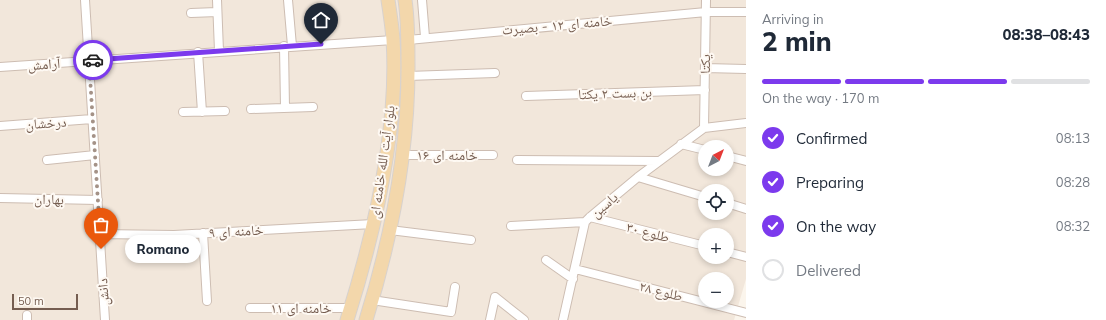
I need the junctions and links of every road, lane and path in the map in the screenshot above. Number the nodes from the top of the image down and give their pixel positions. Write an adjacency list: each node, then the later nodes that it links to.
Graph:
1 (85, 0): 18 (street, دانش)
2 (217, 0): 8 (street)
3 (288, 0): 15 (street)
4 (388, 0): 13 (main road, بلوار آیت الله خامنه ای)
5 (404, 0): 14 (main road, بلوار آیت الله خامنه ای)
6 (422, 0): 12 (street)
7 (706, 0): 9 (street, یکتا)
8 (217, 12): 11 (street); 16 (street)
9 (706, 12): 10 (street, خامنه ای ۱۲ - بصیرت); 12 (street, خامنه ای ۱۲ - بصیرت); 20 (street, یکتا)
10 (746, 12)
11 (191, 13)
12 (425, 37): 14 (street, خامنه ای ۱۲ - بصیرت)
13 (393, 40): 15 (street, آرامش); 53 (main road, بلوار آیت الله خامنه ای)
14 (408, 40): 23 (main road, بلوار آیت الله خامنه ای)
15 (288, 46): 16 (street, آرامش); 27 (street)
16 (219, 51): 17 (street, آرامش)
17 (198, 52): 18 (street, آرامش); 31 (street)
18 (89, 61): 19 (street, آرامش); 32 (street, دانش)
19 (0, 67)
20 (705, 68): 21 (street); 24 (street, یکتا)
21 (746, 68)
22 (495, 73): 23 (street)
23 (408, 76): 39 (main road, بلوار آیت الله خامنه ای)
24 (704, 90): 25 (street, بن بست ۲ یکتا); 35 (street, یکتا)
25 (526, 96)
26 (313, 107): 27 (street)
27 (286, 108): 28 (street)
28 (251, 109)
29 (225, 111): 31 (street)
30 (183, 112): 31 (street)
31 (202, 112)
32 (92, 119): 34 (street, درخشان); 38 (street, دانش)
33 (746, 123): 35 (street)
34 (0, 126)
35 (704, 128): 36 (street, یاسین)
36 (682, 144): 37 (street); 44 (street, یاسین)
37 (698, 148)
38 (95, 155): 42 (street); 49 (street, دانش)
39 (402, 155): 40 (street, خامنه ای ۱۶); 55 (main road, بلوار آیت الله خامنه ای)
40 (493, 155)
41 (734, 158): 45 (street)
42 (47, 160)
43 (517, 160): 44 (street)
44 (658, 161): 46 (street, یاسین)
45 (746, 161)
46 (638, 177): 47 (street); 52 (street, یاسین)
47 (698, 195)
48 (0, 198): 49 (street, بهاران)
49 (98, 200): 57 (street, دانش)
50 (734, 205): 51 (street)
51 (746, 209)
52 (588, 220): 54 (street, طلوع ۳۰); 59 (street, طلوع ۳۰); 63 (street, یاسین)
53 (373, 224): 56 (street, خامنه ای ۹); 70 (main road, بلوار آیت الله خامنه ای)
54 (511, 226)
55 (390, 230): 58 (street); 66 (main road, بلوار آیت الله خامنه ای)
56 (203, 233): 57 (street, خامنه ای ۹); 67 (street)
57 (100, 234): 71 (street, دانش)
58 (471, 240)
59 (698, 244)
60 (734, 254): 61 (street)
61 (746, 257)
62 (546, 260): 64 (street)
63 (575, 269): 64 (street, یاسین); 69 (street, طلوع ۲۸)
64 (573, 279): 75 (street, یاسین)
65 (455, 287): 66 (street)
66 (372, 300): 72 (main road, بلوار آیت الله خامنه ای)
67 (207, 301)
68 (250, 308): 70 (street, خامنه ای ۱۱)
69 (746, 313)
70 (349, 314)
71 (105, 320)
72 (366, 320)
73 (490, 320): 74 (street)
74 (524, 320)
75 (563, 320)

